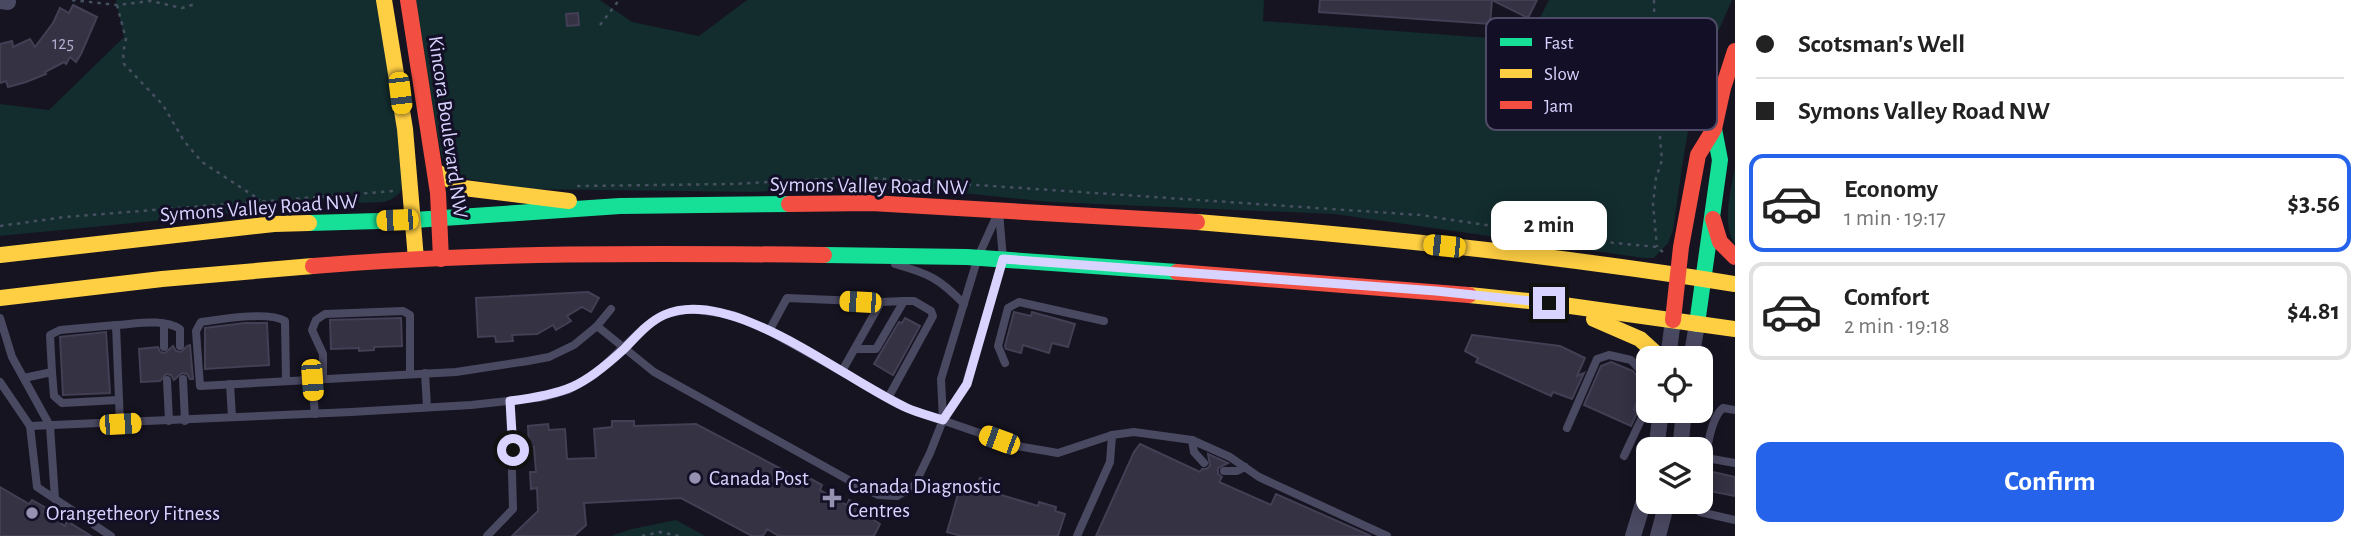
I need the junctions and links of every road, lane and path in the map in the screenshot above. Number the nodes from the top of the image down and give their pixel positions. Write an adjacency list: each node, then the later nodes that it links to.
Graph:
1 (72, 0): 7 (path)
2 (384, 0): 22 (main road, Kincora Boulevard NW)
3 (408, 0): 15 (main road, Kincora Boulevard NW)
4 (619, 0): 9 (path)
5 (1654, 0): 8 (path)
6 (195, 4): 7 (path)
7 (117, 5): 17 (path)
8 (1654, 18)
9 (600, 25)
10 (1735, 51): 11 (main road)
11 (1717, 113)
12 (1659, 130): 24 (path)
13 (1712, 130): 32 (main road)
14 (1713, 130): 20 (main road)
15 (435, 171): 18 (main road); 21 (main road, Kincora Boulevard NW)
16 (398, 189): 17 (path)
17 (261, 201): 23 (path)
18 (620, 206): 19 (main road, Symons Valley Road NW); 21 (main road, Symons Valley Road NW)
19 (999, 211): 27 (lane); 31 (lane); 32 (main road, Symons Valley Road NW)
20 (1712, 217): 28 (main road); 33 (main road)
21 (440, 218): 22 (main road, Symons Valley Road NW); 30 (main road, Kincora Boulevard NW)
22 (414, 220): 25 (main road, Symons Valley Road NW); 29 (main road, Kincora Boulevard NW)
23 (0, 226)
24 (1665, 254)
25 (0, 255)
26 (865, 256): 27 (main road); 30 (main road); 39 (lane)
27 (978, 257): 31 (main road); 39 (lane)
28 (1735, 257)
29 (415, 259): 30 (main road); 35 (main road)
30 (441, 259)
31 (1003, 259): 38 (main road); 77 (lane)
32 (1679, 275): 33 (main road, Symons Valley Road NW); 42 (main road)
33 (1703, 278): 34 (main road, Symons Valley Road NW); 45 (main road)
34 (1735, 284)
35 (0, 298)
36 (904, 301): 37 (lane); 56 (lane); 70 (lane)
37 (881, 302): 49 (lane); 56 (lane)
38 (1549, 303): 42 (main road); 51 (main road)
39 (964, 304): 77 (lane)
40 (611, 309): 47 (lane)
41 (0, 317): 62 (lane)
42 (1673, 320): 45 (main road); 52 (street)
43 (1104, 321): 57 (lane)
44 (164, 324): 46 (lane); 50 (lane); 54 (lane)
45 (1697, 324): 48 (main road); 53 (street)
46 (116, 325): 59 (lane); 71 (lane)
47 (597, 326): 55 (lane); 60 (lane)
48 (1735, 329)
49 (769, 331): 55 (lane); 58 (lane)
50 (180, 346)
51 (1650, 346)
52 (1670, 346)
53 (1693, 346)
54 (164, 347)
55 (625, 347): 72 (lane); 77 (lane)
56 (855, 349): 58 (lane)
57 (1005, 363)
58 (842, 371): 70 (lane)
59 (52, 372): 62 (lane); 71 (lane)
60 (425, 373): 61 (lane); 73 (lane)
61 (410, 374): 64 (lane); 64 (lane)
62 (24, 378): 82 (lane)
63 (183, 379): 79 (lane)
64 (323, 379): 66 (lane)
65 (167, 380): 78 (lane)
66 (312, 380): 67 (lane); 75 (lane)
67 (286, 381): 69 (lane); 69 (lane)
68 (0, 382): 81 (lane)
69 (230, 384): 76 (lane)
70 (888, 398): 77 (lane)
71 (118, 400): 80 (lane)
72 (510, 401): 73 (lane); 99 (lane)
73 (427, 407): 75 (lane)
74 (1735, 410): 85 (lane)
75 (314, 414): 76 (lane)
76 (232, 417): 79 (lane)
77 (943, 420): 84 (lane)
78 (169, 421): 79 (lane); 80 (lane)
79 (185, 421)
80 (120, 424): 82 (lane)
81 (30, 426): 82 (lane); 93 (lane)
82 (50, 426): 93 (lane)
83 (1567, 428): 87 (lane)
84 (1112, 435): 86 (lane); 102 (lane)
85 (1710, 437)
86 (1192, 440): 89 (lane); 91 (lane)
87 (1624, 456)
88 (1713, 459): 90 (lane)
89 (1204, 463)
90 (1735, 463)
91 (1245, 467): 92 (lane); 103 (lane)
92 (1224, 471)
93 (55, 499): 98 (lane)
94 (1640, 514): 104 (street)
95 (1664, 514): 105 (street)
96 (1709, 514): 97 (lane)
97 (1735, 520)
98 (111, 536)
99 (487, 536)
100 (642, 536): 101 (path)
101 (679, 536)
102 (1077, 536)
103 (1387, 536)
104 (1633, 536)
105 (1658, 536)

